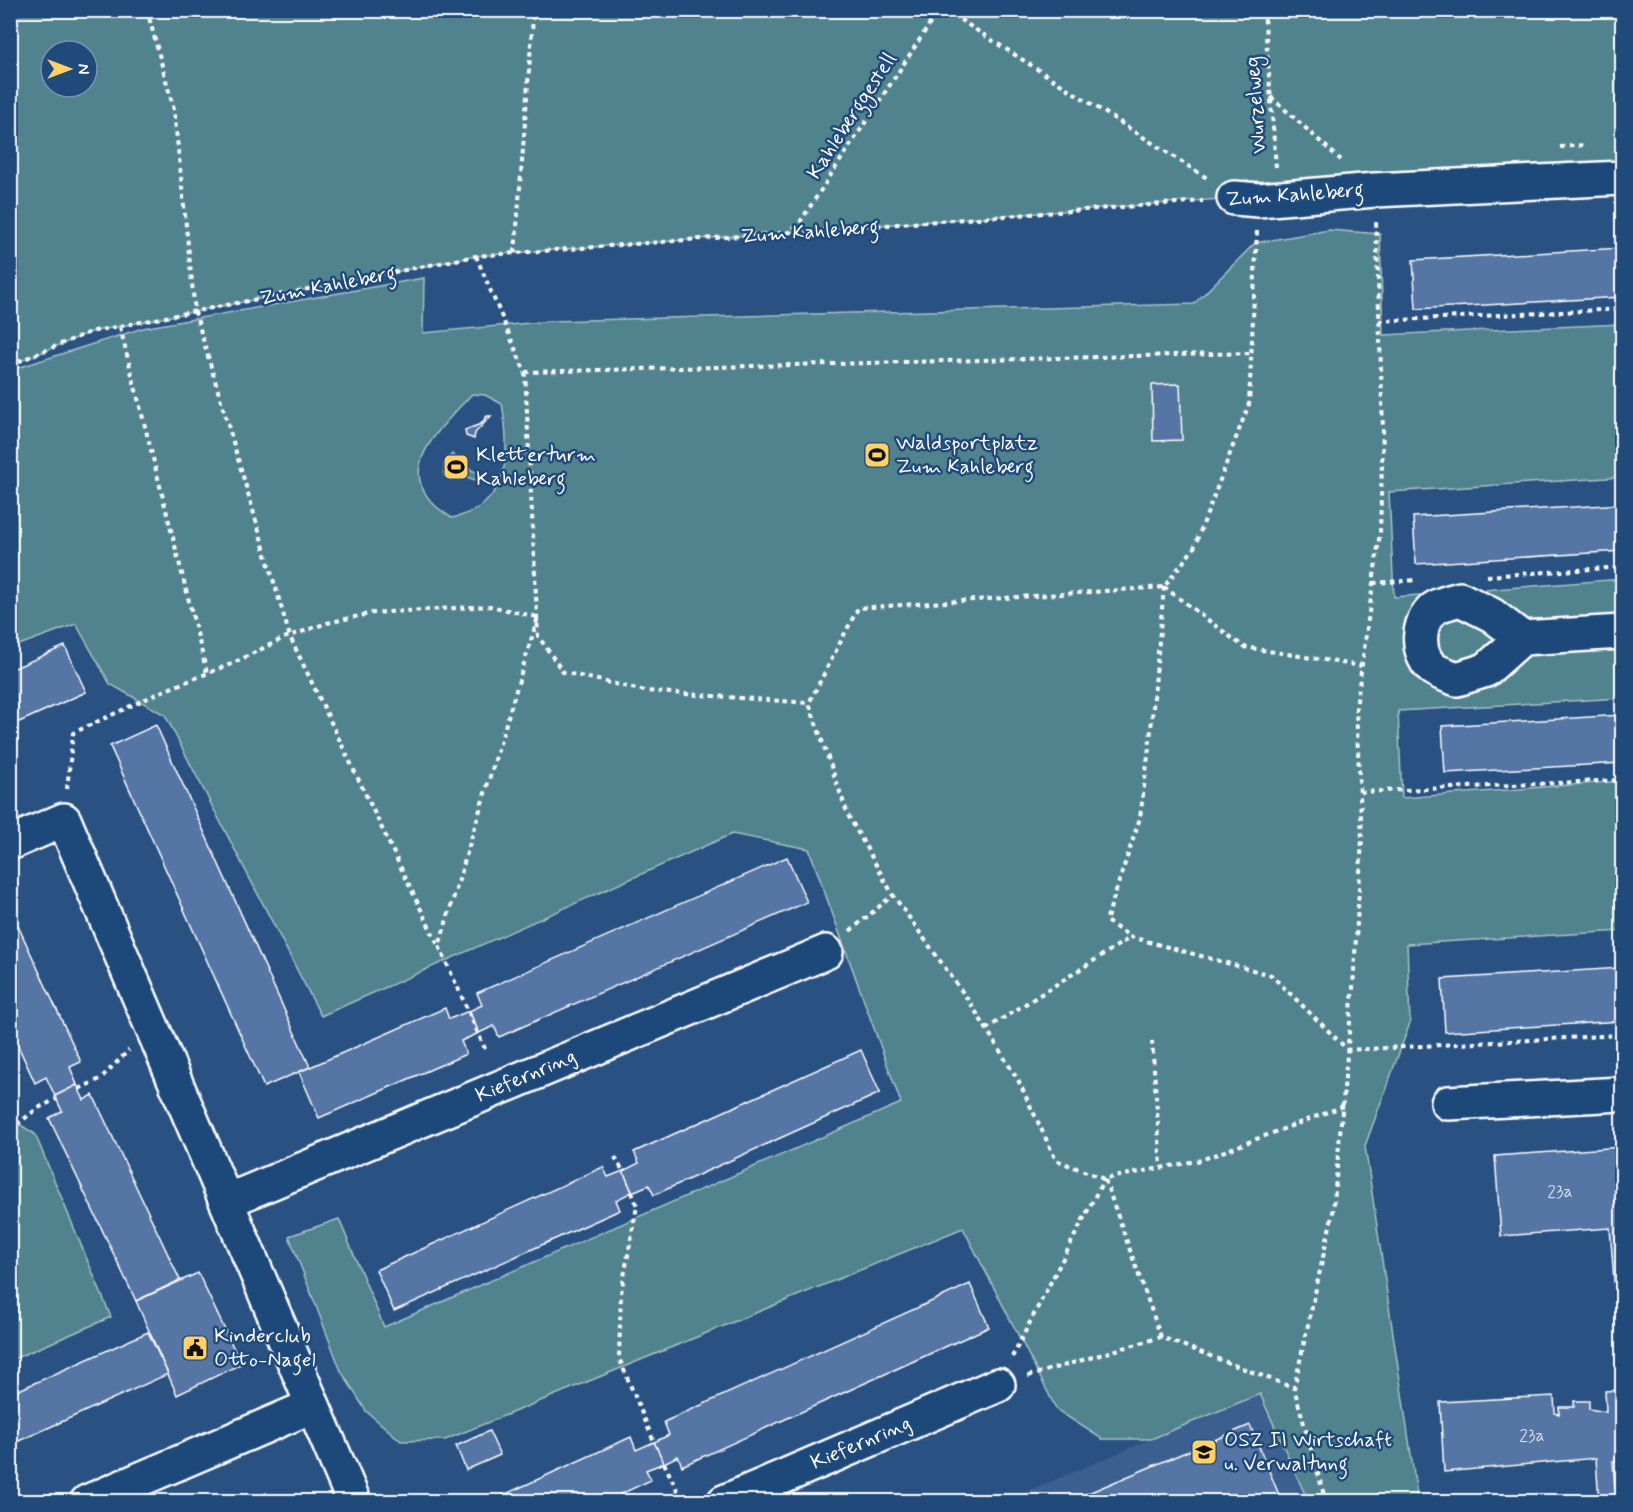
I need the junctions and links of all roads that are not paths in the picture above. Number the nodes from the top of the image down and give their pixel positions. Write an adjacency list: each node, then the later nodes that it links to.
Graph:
1 (1623, 178): 2 (street, Zum Kahleberg)
2 (1257, 199)
3 (1623, 632): 4 (street)
4 (1522, 638)
5 (10, 843): 9 (street)
6 (826, 952): 9 (street, Kiefernring)
7 (1623, 1094): 8 (street)
8 (1448, 1103)
9 (227, 1201): 11 (street)
10 (998, 1384): 14 (street, Kiefernring)
11 (312, 1406): 12 (street); 13 (street)
12 (87, 1502)
13 (354, 1502)
14 (724, 1502)

